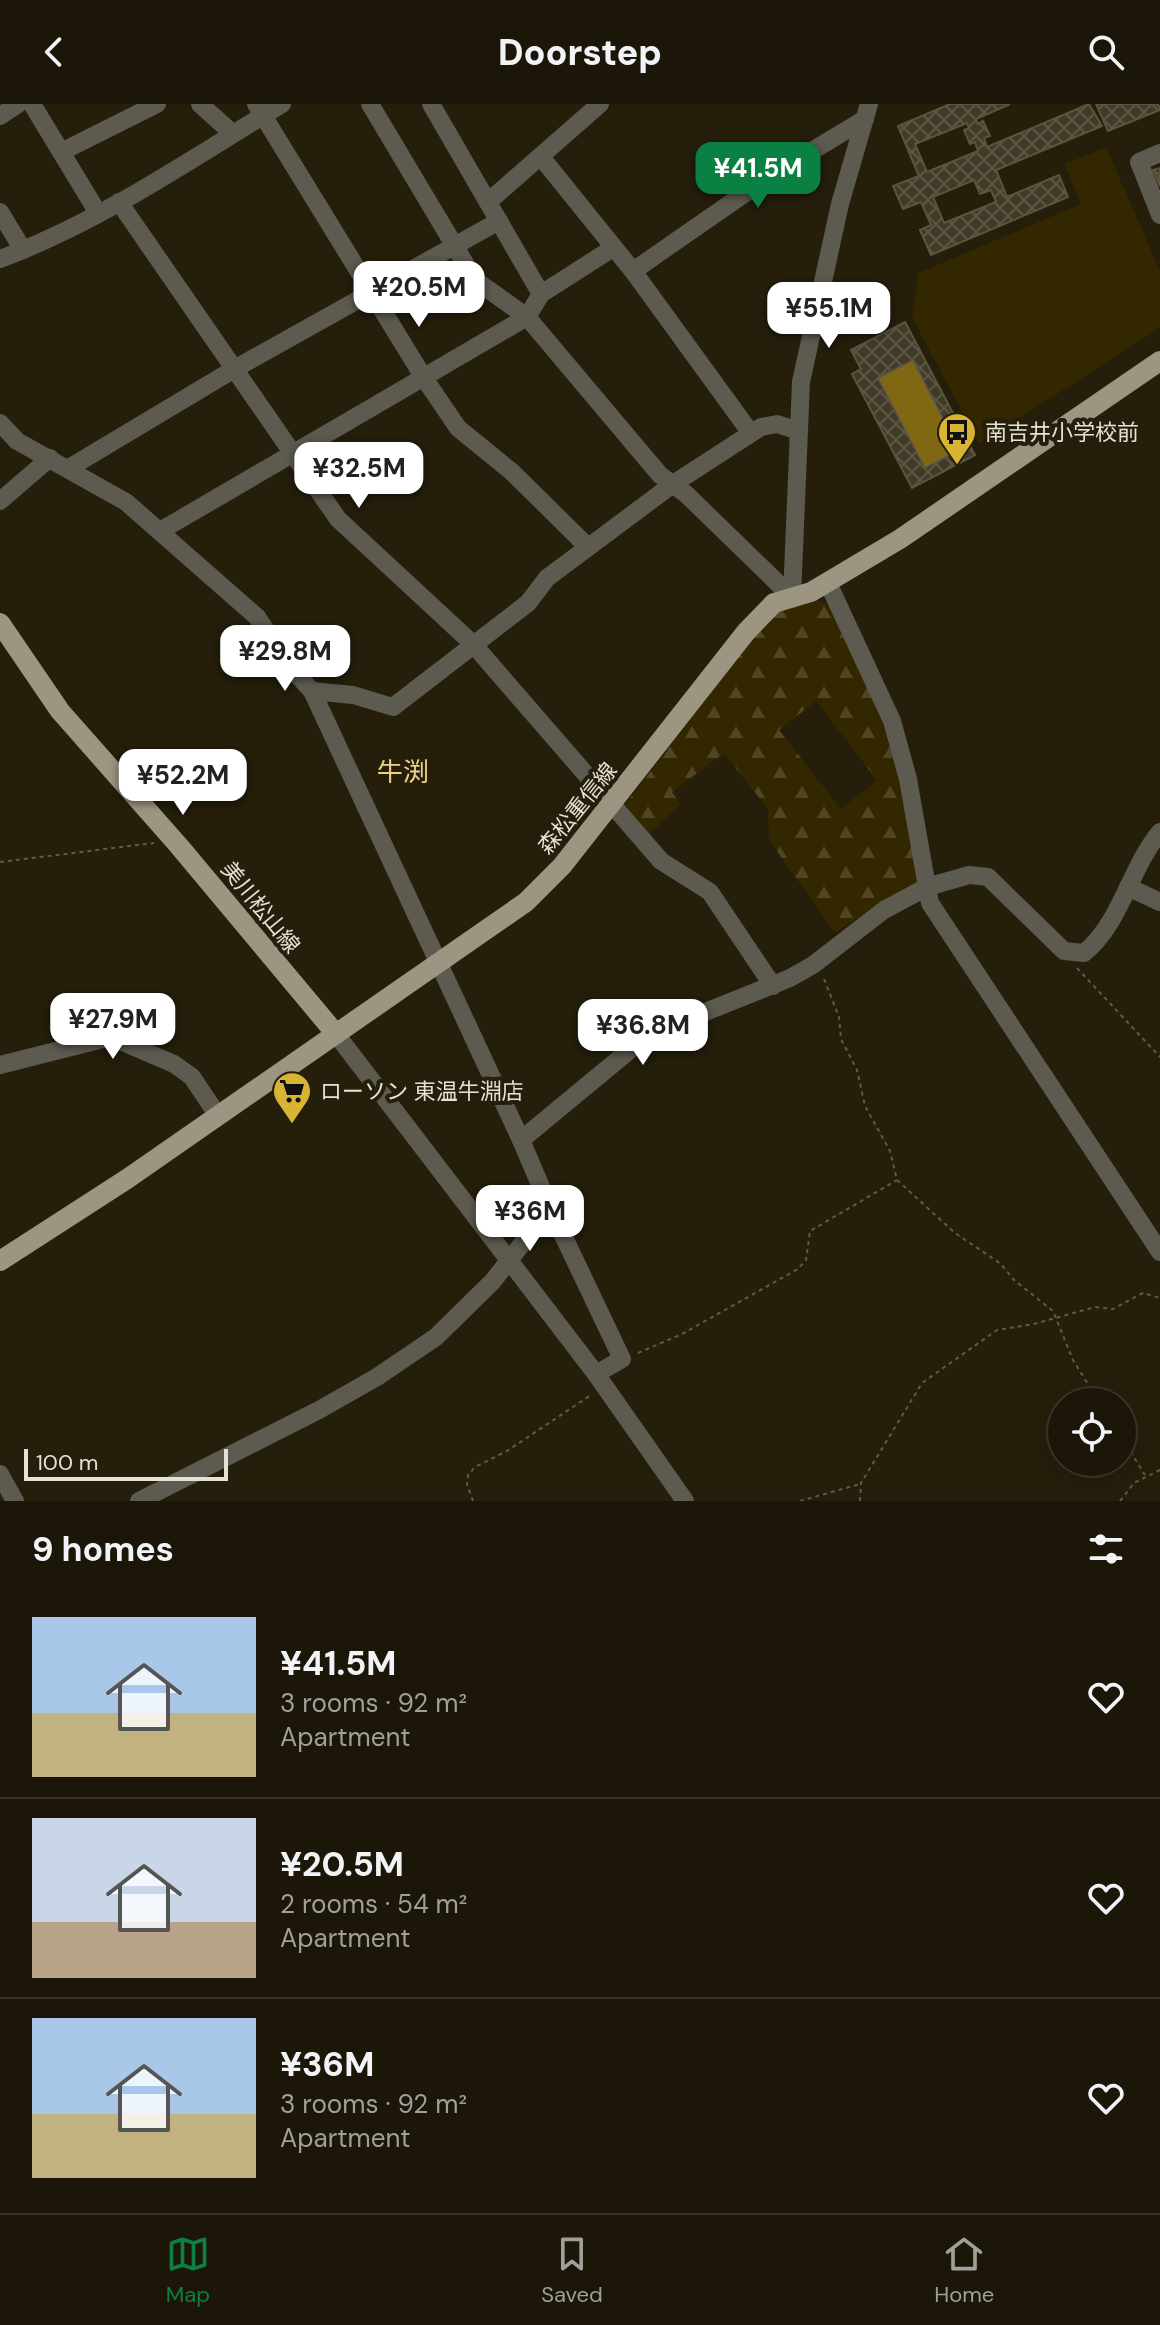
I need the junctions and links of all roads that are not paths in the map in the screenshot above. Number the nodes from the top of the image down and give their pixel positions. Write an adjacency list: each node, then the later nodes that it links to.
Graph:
1 (18, 104): 11 (street)
2 (32, 104): 13 (street)
3 (157, 104): 13 (street)
4 (200, 104): 12 (street)
5 (282, 104): 9 (street)
6 (370, 104): 22 (street)
7 (431, 104): 17 (street)
8 (600, 104): 15 (street)
9 (260, 110): 12 (street); 27 (street)
10 (867, 111): 26 (street); 34 (street)
11 (0, 116)
12 (233, 134): 16 (street)
13 (61, 152): 19 (street)
14 (1160, 153): 20 (street)
15 (541, 157): 17 (street); 23 (street)
16 (119, 202): 19 (street); 31 (street)
17 (488, 202): 21 (street)
18 (0, 212): 24 (street)
19 (98, 213): 24 (street)
20 (1160, 215)
21 (499, 221): 22 (street); 28 (street)
22 (452, 244): 27 (street); 29 (street)
23 (613, 248): 26 (street); 28 (street)
24 (23, 250): 25 (street)
25 (0, 259)
26 (633, 271): 35 (street)
27 (373, 292): 31 (street); 32 (street)
28 (541, 294): 29 (street)
29 (527, 317): 32 (street); 39 (street)
30 (1160, 361): 43 (main road, 森松重信線)
31 (236, 368): 36 (street); 38 (street)
32 (424, 378): 36 (street); 42 (street)
33 (0, 423): 37 (street)
34 (796, 430): 35 (street); 44 (street)
35 (750, 432): 39 (street)
36 (293, 454): 41 (street); 46 (street)
37 (50, 458): 38 (street); 40 (street)
38 (69, 468): 41 (street)
39 (673, 484): 42 (street); 44 (street)
40 (0, 501)
41 (160, 531): 47 (street)
42 (588, 547): 46 (street)
43 (828, 583): 44 (main road, 森松重信線); 50 (street)
44 (792, 597): 48 (main road, 森松重信線)
45 (0, 623): 55 (main road, 美川松山線)
46 (473, 644): 47 (street); 48 (street)
47 (312, 691): 53 (street)
48 (610, 807): 53 (main road, 森松重信線); 54 (street)
49 (1160, 832): 51 (street)
50 (927, 887): 51 (street); 54 (street); 60 (street)
51 (1128, 887): 52 (street)
52 (1160, 902)
53 (436, 964): 55 (main road, 森松重信線); 58 (street)
54 (773, 986): 58 (street)
55 (336, 1034): 57 (main road, 森松重信線); 61 (street)
56 (0, 1065): 57 (street)
57 (218, 1116): 62 (main road, 森松重信線)
58 (521, 1140): 59 (street)
59 (550, 1208): 61 (street); 63 (street)
60 (1160, 1252)
61 (509, 1260): 63 (street); 66 (street)
62 (0, 1261)
63 (600, 1381): 67 (street)
64 (0, 1474): 65 (street)
65 (15, 1501)
66 (139, 1501)
67 (685, 1501)

